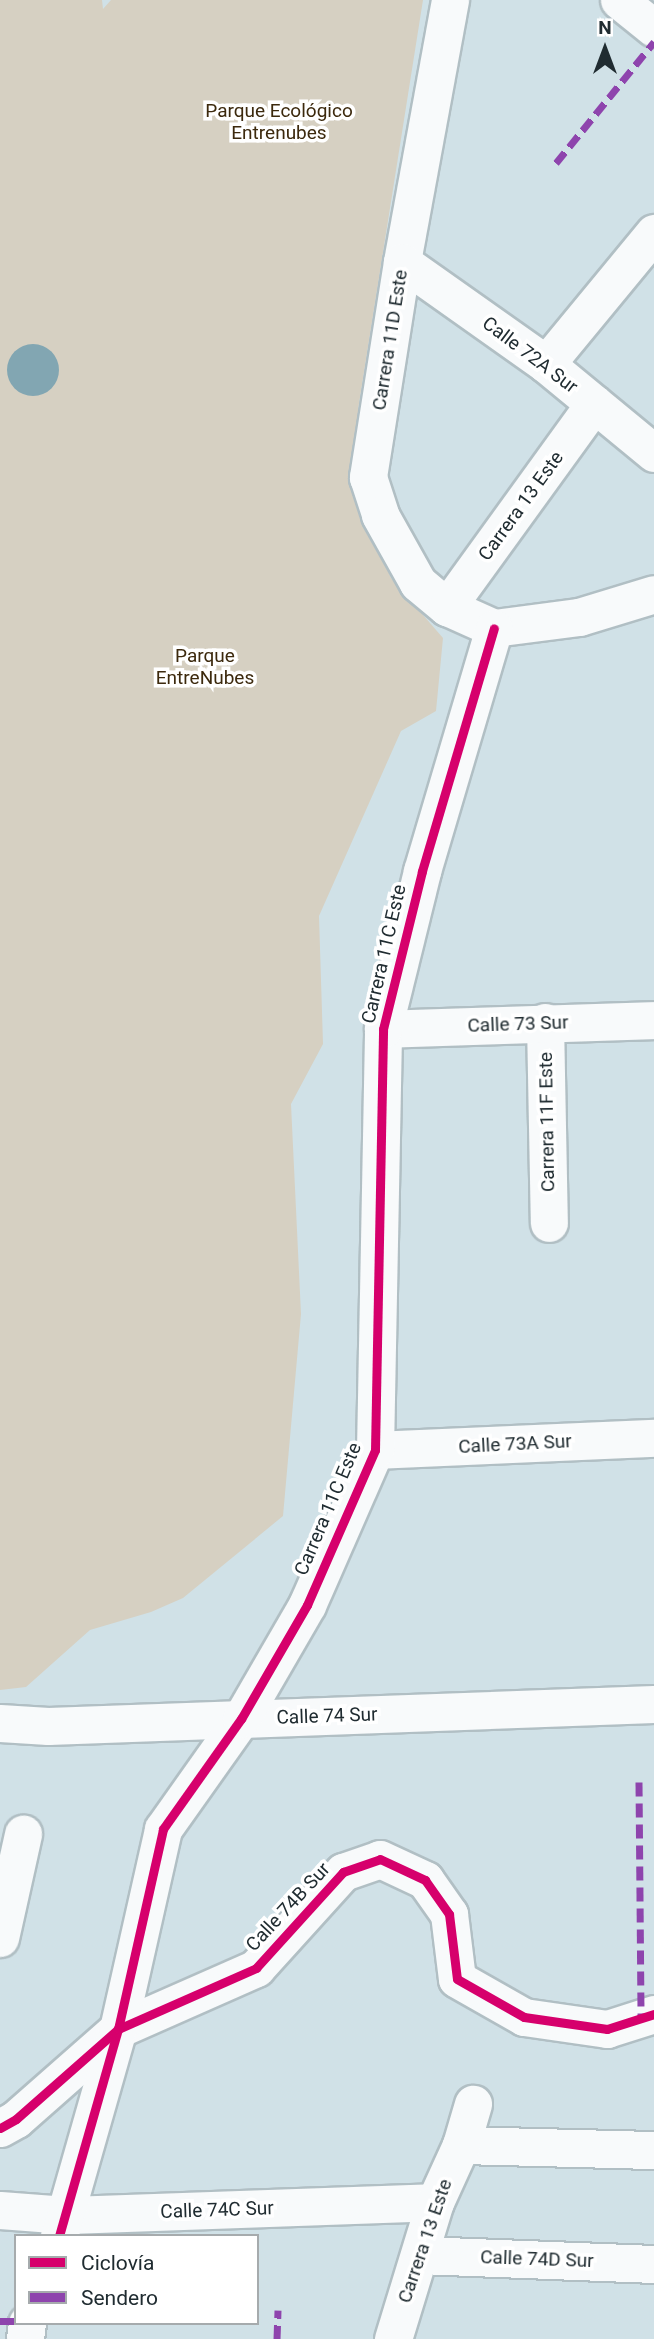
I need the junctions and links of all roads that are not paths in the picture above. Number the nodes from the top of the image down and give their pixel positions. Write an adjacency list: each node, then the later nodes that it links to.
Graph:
1 (450, 0): 5 (street, Carrera 11D Este)
2 (619, 0): 3 (street)
3 (654, 28)
4 (654, 233): 6 (street)
5 (402, 262): 6 (street, Calle 72A Sur); 10 (street, Carrera 11D Este)
6 (546, 364): 7 (street, Calle 72A Sur)
7 (594, 404): 8 (street, Calle 72A Sur); 10 (street, Carrera 13 Este)
8 (654, 453)
9 (654, 594): 11 (street)
10 (447, 607): 11 (street, Carrera 11D Este)
11 (494, 628): 13 (street, Carrera 11C Este)
12 (545, 1022): 13 (street, Calle 73 Sur); 14 (street, Calle 73 Sur); 15 (street, Carrera 11F Este)
13 (383, 1029): 17 (street, Carrera 11C Este)
14 (654, 1029)
15 (549, 1223)
16 (654, 1438): 17 (street, Calle 73A Sur)
17 (375, 1450): 19 (street, Carrera 11C Este)
18 (654, 1704): 19 (street, Calle 74 Sur)
19 (241, 1719): 20 (street, Calle 74 Sur); 24 (street, Carrera 11C Este)
20 (0, 1723)
21 (23, 1834): 22 (street)
22 (0, 1938)
23 (654, 2014): 24 (street, Calle 74B Sur)
24 (118, 2029): 26 (street); 31 (street, Carrera 11C Este)
25 (473, 2104): 27 (street, Carrera 13 Este)
26 (0, 2128)
27 (461, 2145): 28 (street); 29 (street, Carrera 13 Este)
28 (654, 2150)
29 (435, 2202): 31 (street, Calle 74C Sur); 32 (street, Carrera 13 Este)
30 (0, 2210): 31 (street, Calle 74C Sur)
31 (62, 2225)
32 (420, 2255): 33 (street, Calle 74D Sur); 34 (street, Carrera 13 Este)
33 (654, 2264)
34 (393, 2339)

